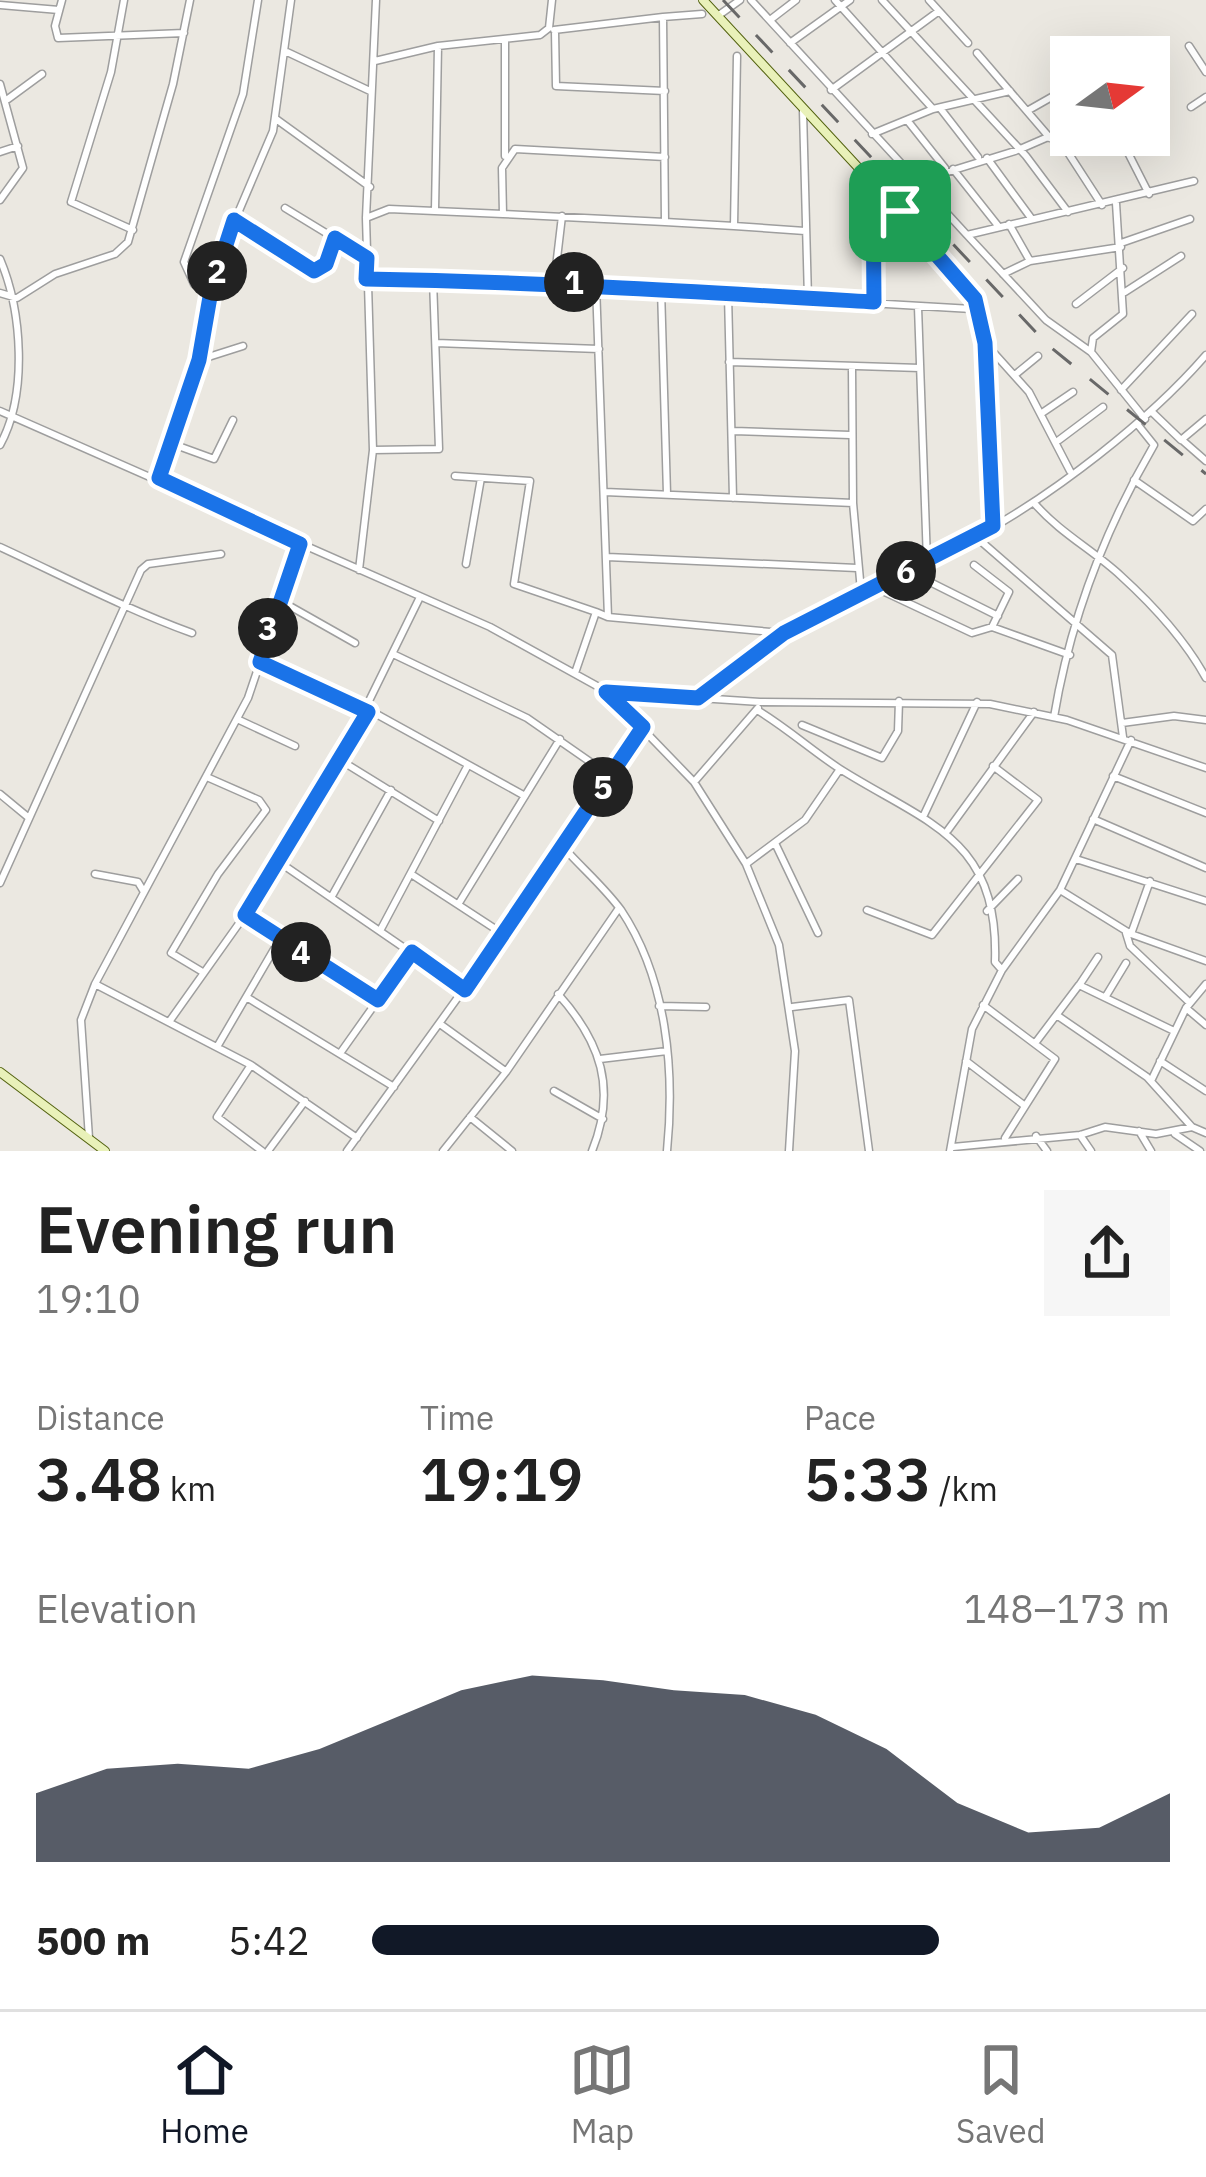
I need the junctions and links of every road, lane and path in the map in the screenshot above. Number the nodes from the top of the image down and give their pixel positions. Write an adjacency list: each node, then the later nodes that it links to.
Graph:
1 (62, 0): 17 (street)
2 (124, 0): 26 (street)
3 (190, 0): 25 (street)
4 (258, 0): 108 (street)
5 (291, 0): 32 (street)
6 (376, 0): 36 (street)
7 (552, 0): 23 (street)
8 (703, 0): 20 (main road)
9 (740, 0): 20 (street)
10 (751, 0): 22 (street)
11 (796, 0): 22 (street)
12 (850, 0): 15 (street)
13 (882, 0): 24 (street)
14 (929, 0): 18 (street)
15 (838, 3): 28 (street); 33 (street)
16 (0, 5): 17 (street)
17 (59, 10): 26 (street)
18 (939, 11): 24 (street); 29 (street)
19 (702, 14): 21 (street)
20 (717, 16): 51 (main road)
21 (663, 17): 23 (street); 41 (street)
22 (769, 20): 28 (street)
23 (552, 29): 27 (street); 41 (street)
24 (909, 31): 33 (street); 46 (street)
25 (184, 33): 26 (street); 88 (street)
26 (119, 35): 88 (street)
27 (505, 40): 30 (street); 62 (street)
28 (790, 43): 40 (street)
29 (968, 43)
30 (438, 46): 36 (street); 76 (street)
31 (1189, 46): 37 (street)
32 (287, 52): 43 (street); 52 (street)
33 (880, 53): 40 (street); 49 (street)
34 (977, 53): 42 (street)
35 (736, 56): 86 (street)
36 (375, 61): 43 (street)
37 (1206, 72)
38 (42, 74): 47 (street)
39 (0, 84): 47 (street)
40 (831, 90): 55 (street)
41 (665, 91): 63 (street)
42 (1010, 91): 46 (street); 50 (street)
43 (370, 92): 69 (street)
44 (1206, 97): 48 (street)
45 (1050, 98): 50 (street)
46 (974, 100): 49 (street); 58 (street)
47 (5, 102): 57 (street)
48 (1191, 107)
49 (936, 109): 53 (street); 64 (street)
50 (1027, 111): 54 (street)
51 (803, 112): 67 (main road); 89 (street)
52 (274, 118): 69 (street); 83 (street)
53 (906, 118): 55 (street); 65 (street)
54 (1050, 133)
55 (872, 134): 68 (street)
56 (1050, 137): 58 (street)
57 (18, 146): 59 (street); 71 (street)
58 (1018, 150): 64 (street); 77 (street)
59 (0, 152)
60 (1067, 156): 73 (street)
61 (1130, 156): 70 (street)
62 (505, 158): 63 (street); 78 (street)
63 (665, 158): 84 (street)
64 (982, 158): 65 (street); 81 (street)
65 (948, 168): 68 (street); 87 (street)
66 (1194, 181): 70 (street)
67 (873, 182): 90 (main road); 91 (street)
68 (915, 182): 75 (street)
69 (370, 187): 80 (street)
70 (1149, 194): 72 (street)
71 (0, 200)
72 (1115, 201): 73 (street); 96 (street)
73 (1102, 205): 77 (street)
74 (285, 208): 94 (street)
75 (942, 210): 90 (street); 92 (street)
76 (435, 211): 78 (street); 80 (street)
77 (1068, 212): 81 (street)
78 (503, 214): 79 (street)
79 (562, 216): 84 (street); 105 (street)
80 (366, 218): 98 (street)
81 (1031, 218): 85 (street)
82 (1190, 219): 96 (street)
83 (234, 220): 94 (street); 108 (street)
84 (665, 222): 86 (street)
85 (1009, 224): 87 (street); 100 (street)
86 (734, 226): 89 (street)
87 (999, 227): 92 (street)
88 (133, 230): 112 (street)
89 (805, 231): 113 (street)
90 (921, 234): 95 (main road)
91 (871, 235): 93 (street); 114 (street)
92 (967, 236): 102 (street)
93 (906, 237)
94 (335, 238): 98 (street)
95 (930, 245): 117 (street)
96 (1121, 245): 100 (street); 101 (street)
97 (1181, 256): 109 (street)
98 (367, 258): 103 (street)
99 (0, 259): 112 (street)
100 (1030, 261): 102 (street)
101 (1123, 268): 109 (street); 115 (street)
102 (1003, 274): 123 (street)
103 (366, 279): 104 (street); 146 (street)
104 (433, 280): 105 (street); 119 (street)
105 (554, 284): 106 (street)
106 (596, 285): 107 (street); 122 (street)
107 (661, 289): 111 (street); 154 (street)
108 (211, 291): 126 (street)
109 (1125, 292): 123 (street)
110 (0, 293): 112 (street)
111 (728, 295): 113 (street); 127 (street)
112 (16, 298): 136 (street)
113 (808, 299): 114 (street)
114 (874, 302): 116 (street)
115 (1076, 304)
116 (917, 306): 117 (street); 129 (street)
117 (977, 312): 120 (street)
118 (1192, 314): 131 (street)
119 (436, 343): 122 (street); 146 (street)
120 (985, 343): 130 (street); 159 (street)
121 (243, 346): 126 (street)
122 (599, 349): 153 (street)
123 (1091, 352): 131 (street)
124 (1206, 355): 138 (street)
125 (1038, 356): 130 (street)
126 (199, 360): 144 (street)
127 (729, 362): 128 (street); 140 (street)
128 (852, 368): 129 (street); 141 (street)
129 (920, 368): 165 (street)
130 (1016, 374): 135 (street)
131 (1121, 390): 138 (street)
132 (1073, 392): 135 (street)
133 (1103, 407): 142 (street)
134 (0, 411): 136 (street)
135 (1042, 413): 142 (street)
136 (15, 416): 145 (street); 150 (street)
137 (1206, 418): 143 (street)
138 (1145, 419): 143 (street); 148 (street); 152 (street)
139 (233, 420): 144 (street)
140 (733, 431): 141 (street); 155 (street)
141 (850, 435): 157 (street)
142 (1058, 440): 148 (street)
143 (1181, 440): 147 (street)
144 (170, 443): 150 (street)
145 (0, 445)
146 (373, 449): 170 (street)
147 (1206, 461)
148 (1070, 471): 156 (street)
149 (455, 476): 151 (street)
150 (159, 478): 161 (street)
151 (481, 478): 167 (street); 177 (street)
152 (1134, 480): 158 (street); 166 (street)
153 (603, 492): 154 (street); 164 (street)
154 (667, 494): 155 (street)
155 (733, 498): 157 (street)
156 (1034, 502): 159 (street); 166 (street)
157 (853, 503): 169 (street)
158 (1206, 509)
159 (993, 526): 160 (street)
160 (976, 537): 165 (street); 180 (street)
161 (300, 544): 170 (street); 175 (street)
162 (0, 547): 176 (street)
163 (221, 554): 176 (street)
164 (607, 557): 169 (street); 179 (street)
165 (927, 561): 171 (street)
166 (1101, 562): 180 (street); 189 (street)
167 (466, 564)
168 (974, 565): 178 (street)
169 (857, 568): 173 (street)
170 (359, 571): 174 (street)
171 (907, 571): 172 (street); 178 (street)
172 (874, 587): 173 (street); 181 (street)
173 (861, 593): 183 (street)
174 (420, 597): 185 (street); 188 (street)
175 (279, 600): 184 (street); 187 (street)
176 (123, 610): 182 (street); 220 (street)
177 (596, 612): 179 (street); 188 (street)
178 (998, 616): 181 (street)
179 (608, 617): 183 (street)
180 (1076, 626): 186 (street); 200 (street)
181 (992, 627): 186 (street)
182 (193, 633)
183 (784, 633): 191 (street)
184 (355, 643)
185 (393, 654): 195 (street); 204 (street)
186 (1070, 655): 197 (street)
187 (260, 662): 195 (street); 198 (street)
188 (575, 674): 190 (street)
189 (1206, 678)
190 (606, 692): 191 (street); 202 (street)
191 (698, 698): 194 (street)
192 (898, 701): 193 (street); 194 (street); 201 (street)
193 (977, 702): 196 (street); 219 (street)
194 (759, 706): 210 (street); 214 (street)
195 (368, 712): 206 (street); 207 (street)
196 (1034, 712): 197 (street); 208 (street)
197 (1054, 717): 203 (street)
198 (237, 719): 205 (street); 213 (street)
199 (1206, 720): 200 (street)
200 (1122, 723): 203 (street)
201 (802, 724)
202 (643, 727): 211 (street); 214 (street)
203 (1127, 738): 209 (street); 212 (street)
204 (560, 739): 211 (street); 217 (street)
205 (296, 746)
206 (340, 760): 215 (street); 227 (street)
207 (468, 765): 217 (street); 222 (street)
208 (993, 766): 223 (street); 232 (street)
209 (1206, 768)
210 (840, 769): 219 (street); 224 (street)
211 (610, 776): 225 (street)
212 (1113, 776): 218 (street); 221 (street)
213 (209, 778): 237 (street); 255 (street)
214 (694, 782): 228 (street)
215 (391, 790): 222 (street); 238 (street)
216 (0, 794): 220 (street)
217 (525, 796): 240 (street)
218 (1206, 813)
219 (923, 817): 223 (street)
220 (29, 818): 235 (street)
221 (1094, 819): 226 (street); 229 (street)
222 (439, 821): 231 (street)
223 (948, 830): 232 (street)
224 (775, 843): 228 (street); 247 (street)
225 (565, 849): 241 (street); 248 (street)
226 (1076, 859): 234 (street); 236 (street)
227 (279, 862): 238 (street); 244 (street)
228 (746, 865): 268 (street)
229 (1206, 868)
230 (95, 874): 237 (street)
231 (411, 874): 240 (street); 245 (street)
232 (980, 875): 242 (street); 243 (street)
233 (1018, 879): 243 (street)
234 (1150, 881): 239 (street); 246 (street)
235 (0, 883)
236 (1060, 890): 246 (street); 254 (street)
237 (145, 894): 256 (street)
238 (332, 896): 245 (street)
239 (1206, 901)
240 (459, 903): 248 (street)
241 (619, 908): 260 (street); 266 (street)
242 (867, 910)
243 (988, 911): 254 (street)
244 (245, 915): 249 (street); 255 (street)
245 (381, 929): 250 (street)
246 (1128, 932): 252 (street); 265 (street)
247 (818, 933)
248 (503, 934): 259 (street)
249 (280, 939): 262 (street); 263 (street)
250 (412, 952): 259 (street); 263 (street)
251 (1098, 957): 258 (street)
252 (1206, 961)
253 (1126, 963): 261 (street)
254 (1002, 970): 264 (street)
255 (201, 971): 270 (street)
256 (94, 984): 270 (street); 299 (street)
257 (1206, 984): 265 (street)
258 (1079, 985): 261 (street); 269 (street)
259 (465, 990): 271 (street)
260 (558, 994): 278 (street); 283 (street)
261 (1106, 997): 273 (street)
262 (248, 998): 275 (street); 277 (street)
263 (378, 1000): 277 (street)
264 (983, 1005): 274 (street); 280 (street)
265 (1188, 1005): 272 (street); 273 (street)
266 (659, 1006): 267 (street); 276 (street)
267 (706, 1007)
268 (791, 1007): 309 (street); 310 (street)
269 (1058, 1016): 274 (street); 284 (street)
270 (169, 1022): 275 (street)
271 (440, 1024): 283 (street); 285 (street)
272 (1206, 1025)
273 (1174, 1031): 279 (street)
274 (1036, 1042): 289 (street)
275 (218, 1047): 281 (street)
276 (667, 1051): 278 (street); 308 (street)
277 (340, 1052): 285 (street)
278 (600, 1059): 291 (street)
279 (1160, 1060): 284 (street); 286 (street)
280 (966, 1061): 289 (street); 301 (street)
281 (251, 1065): 288 (street); 303 (street)
282 (0, 1072): 299 (main road)
283 (506, 1072): 290 (street)
284 (1151, 1081): 292 (street)
285 (394, 1087): 298 (street)
286 (1206, 1090)
287 (554, 1091): 291 (street)
288 (305, 1101): 298 (street); 303 (street)
289 (1025, 1107): 300 (street)
290 (470, 1117): 305 (street); 306 (street)
291 (603, 1119): 307 (street)
292 (1192, 1127): 294 (street); 295 (street)
293 (1139, 1131): 295 (street); 296 (street); 314 (street)
294 (1206, 1133)
295 (1175, 1134): 315 (street)
296 (1080, 1135): 297 (street); 313 (street)
297 (1036, 1136): 300 (street); 312 (street)
298 (358, 1138): 304 (street)
299 (89, 1139): 302 (main road)
300 (1002, 1140): 301 (street); 311 (street)
301 (956, 1149)
302 (105, 1151)
303 (265, 1151)
304 (347, 1151)
305 (443, 1151)
306 (512, 1151)
307 (592, 1151)
308 (667, 1151)
309 (789, 1151)
310 (868, 1151)
311 (1006, 1151)
312 (1047, 1151)
313 (1091, 1151)
314 (1151, 1151)
315 (1200, 1151)

